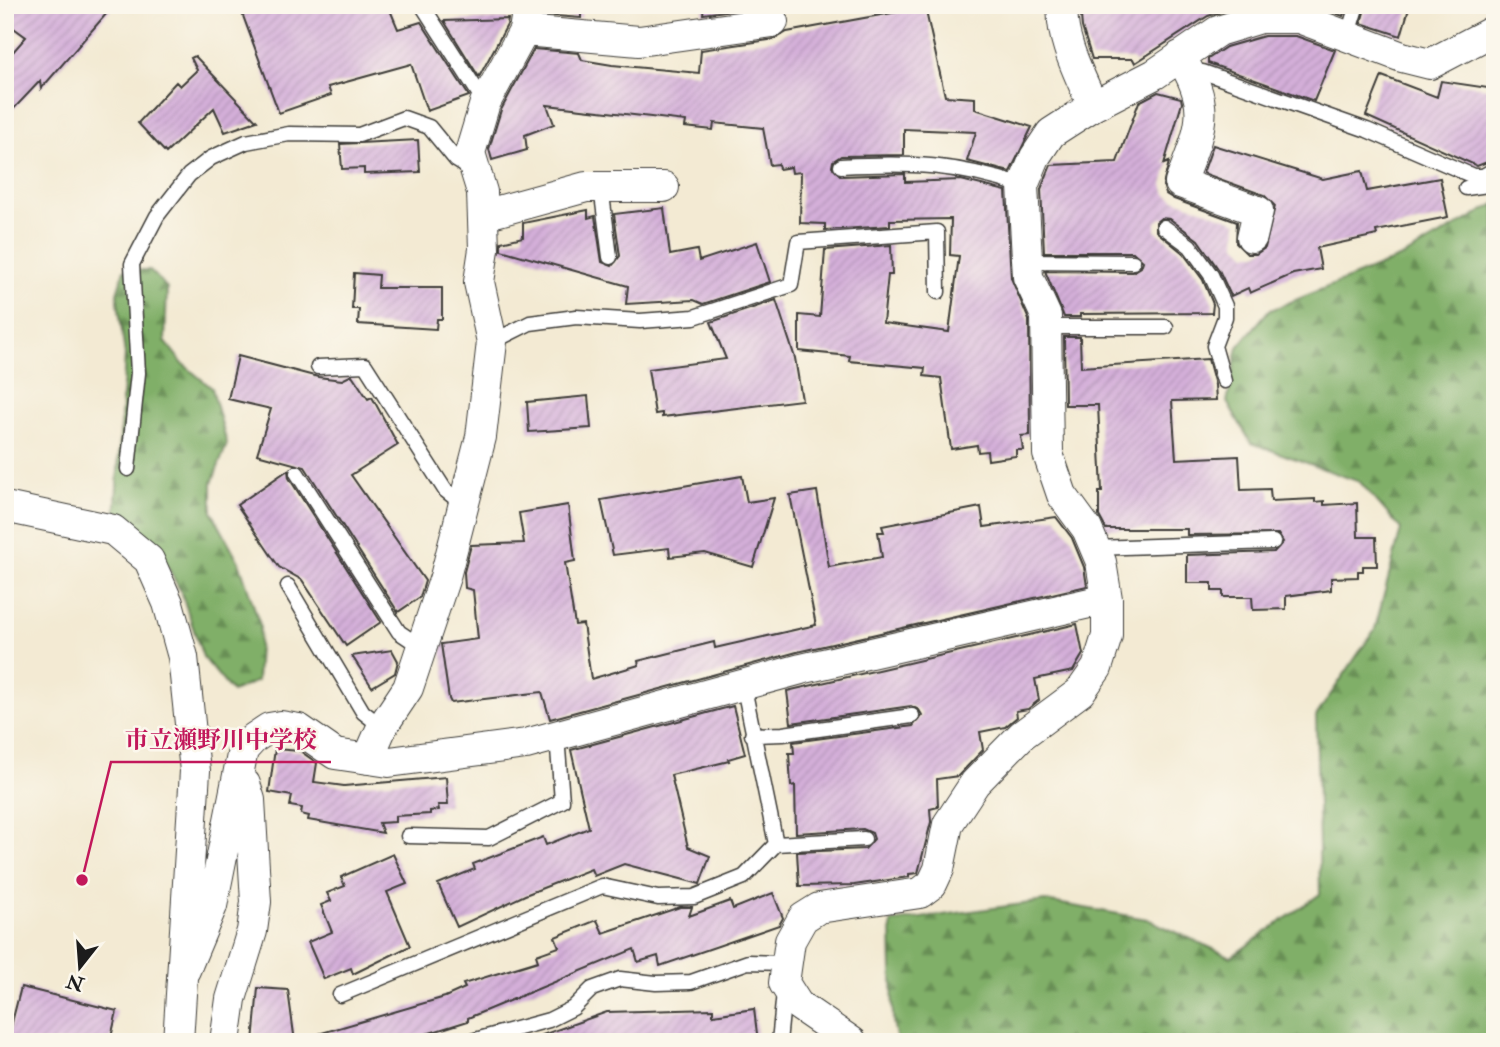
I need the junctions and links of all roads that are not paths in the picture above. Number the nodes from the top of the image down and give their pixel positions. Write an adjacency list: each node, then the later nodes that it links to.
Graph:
1 (422, 5): 9 (lane)
2 (1063, 5): 10 (street)
3 (1357, 5): 7 (lane)
4 (526, 18): 5 (street); 9 (street)
5 (773, 22)
6 (1495, 30): 7 (street)
7 (1348, 37): 8 (street)
8 (1185, 64): 10 (street); 12 (lane); 21 (street)
9 (485, 103): 13 (street)
10 (1093, 106): 15 (street)
11 (841, 166): 15 (lane)
12 (1495, 169)
13 (473, 171): 19 (street); 31 (lane)
14 (1495, 184): 18 (lane)
15 (1023, 186): 23 (street)
16 (601, 187): 17 (street); 19 (street); 22 (lane)
17 (664, 187)
18 (1466, 188)
19 (484, 215): 28 (street)
20 (1164, 227): 30 (lane)
21 (1252, 237)
22 (610, 257)
23 (1029, 261): 24 (lane); 26 (street)
24 (1133, 261)
25 (938, 292): 28 (lane)
26 (1045, 327): 27 (lane); 36 (street)
27 (1166, 327)
28 (492, 342): 33 (street)
29 (318, 367): 33 (lane)
30 (1224, 381)
31 (128, 469)
32 (297, 473): 39 (lane)
33 (464, 505): 39 (street)
34 (5, 506): 50 (street)
35 (1273, 542): 36 (lane)
36 (1095, 548): 38 (street)
37 (288, 586): 42 (lane)
38 (1107, 599): 40 (street); 51 (street)
39 (420, 646): 42 (street)
40 (743, 683): 43 (street); 44 (lane)
41 (912, 716): 44 (lane)
42 (382, 727): 45 (street)
43 (557, 736): 45 (street); 47 (lane)
44 (752, 736): 49 (lane)
45 (368, 759): 46 (street)
46 (241, 770): 50 (street); 54 (street)
47 (408, 836)
48 (864, 839): 49 (lane)
49 (776, 845): 52 (lane)
50 (184, 970): 53 (street)
51 (784, 973): 55 (lane); 56 (lane); 57 (street)
52 (340, 995)
53 (178, 1042)
54 (225, 1042)
55 (468, 1042)
56 (779, 1042)
57 (852, 1042)

